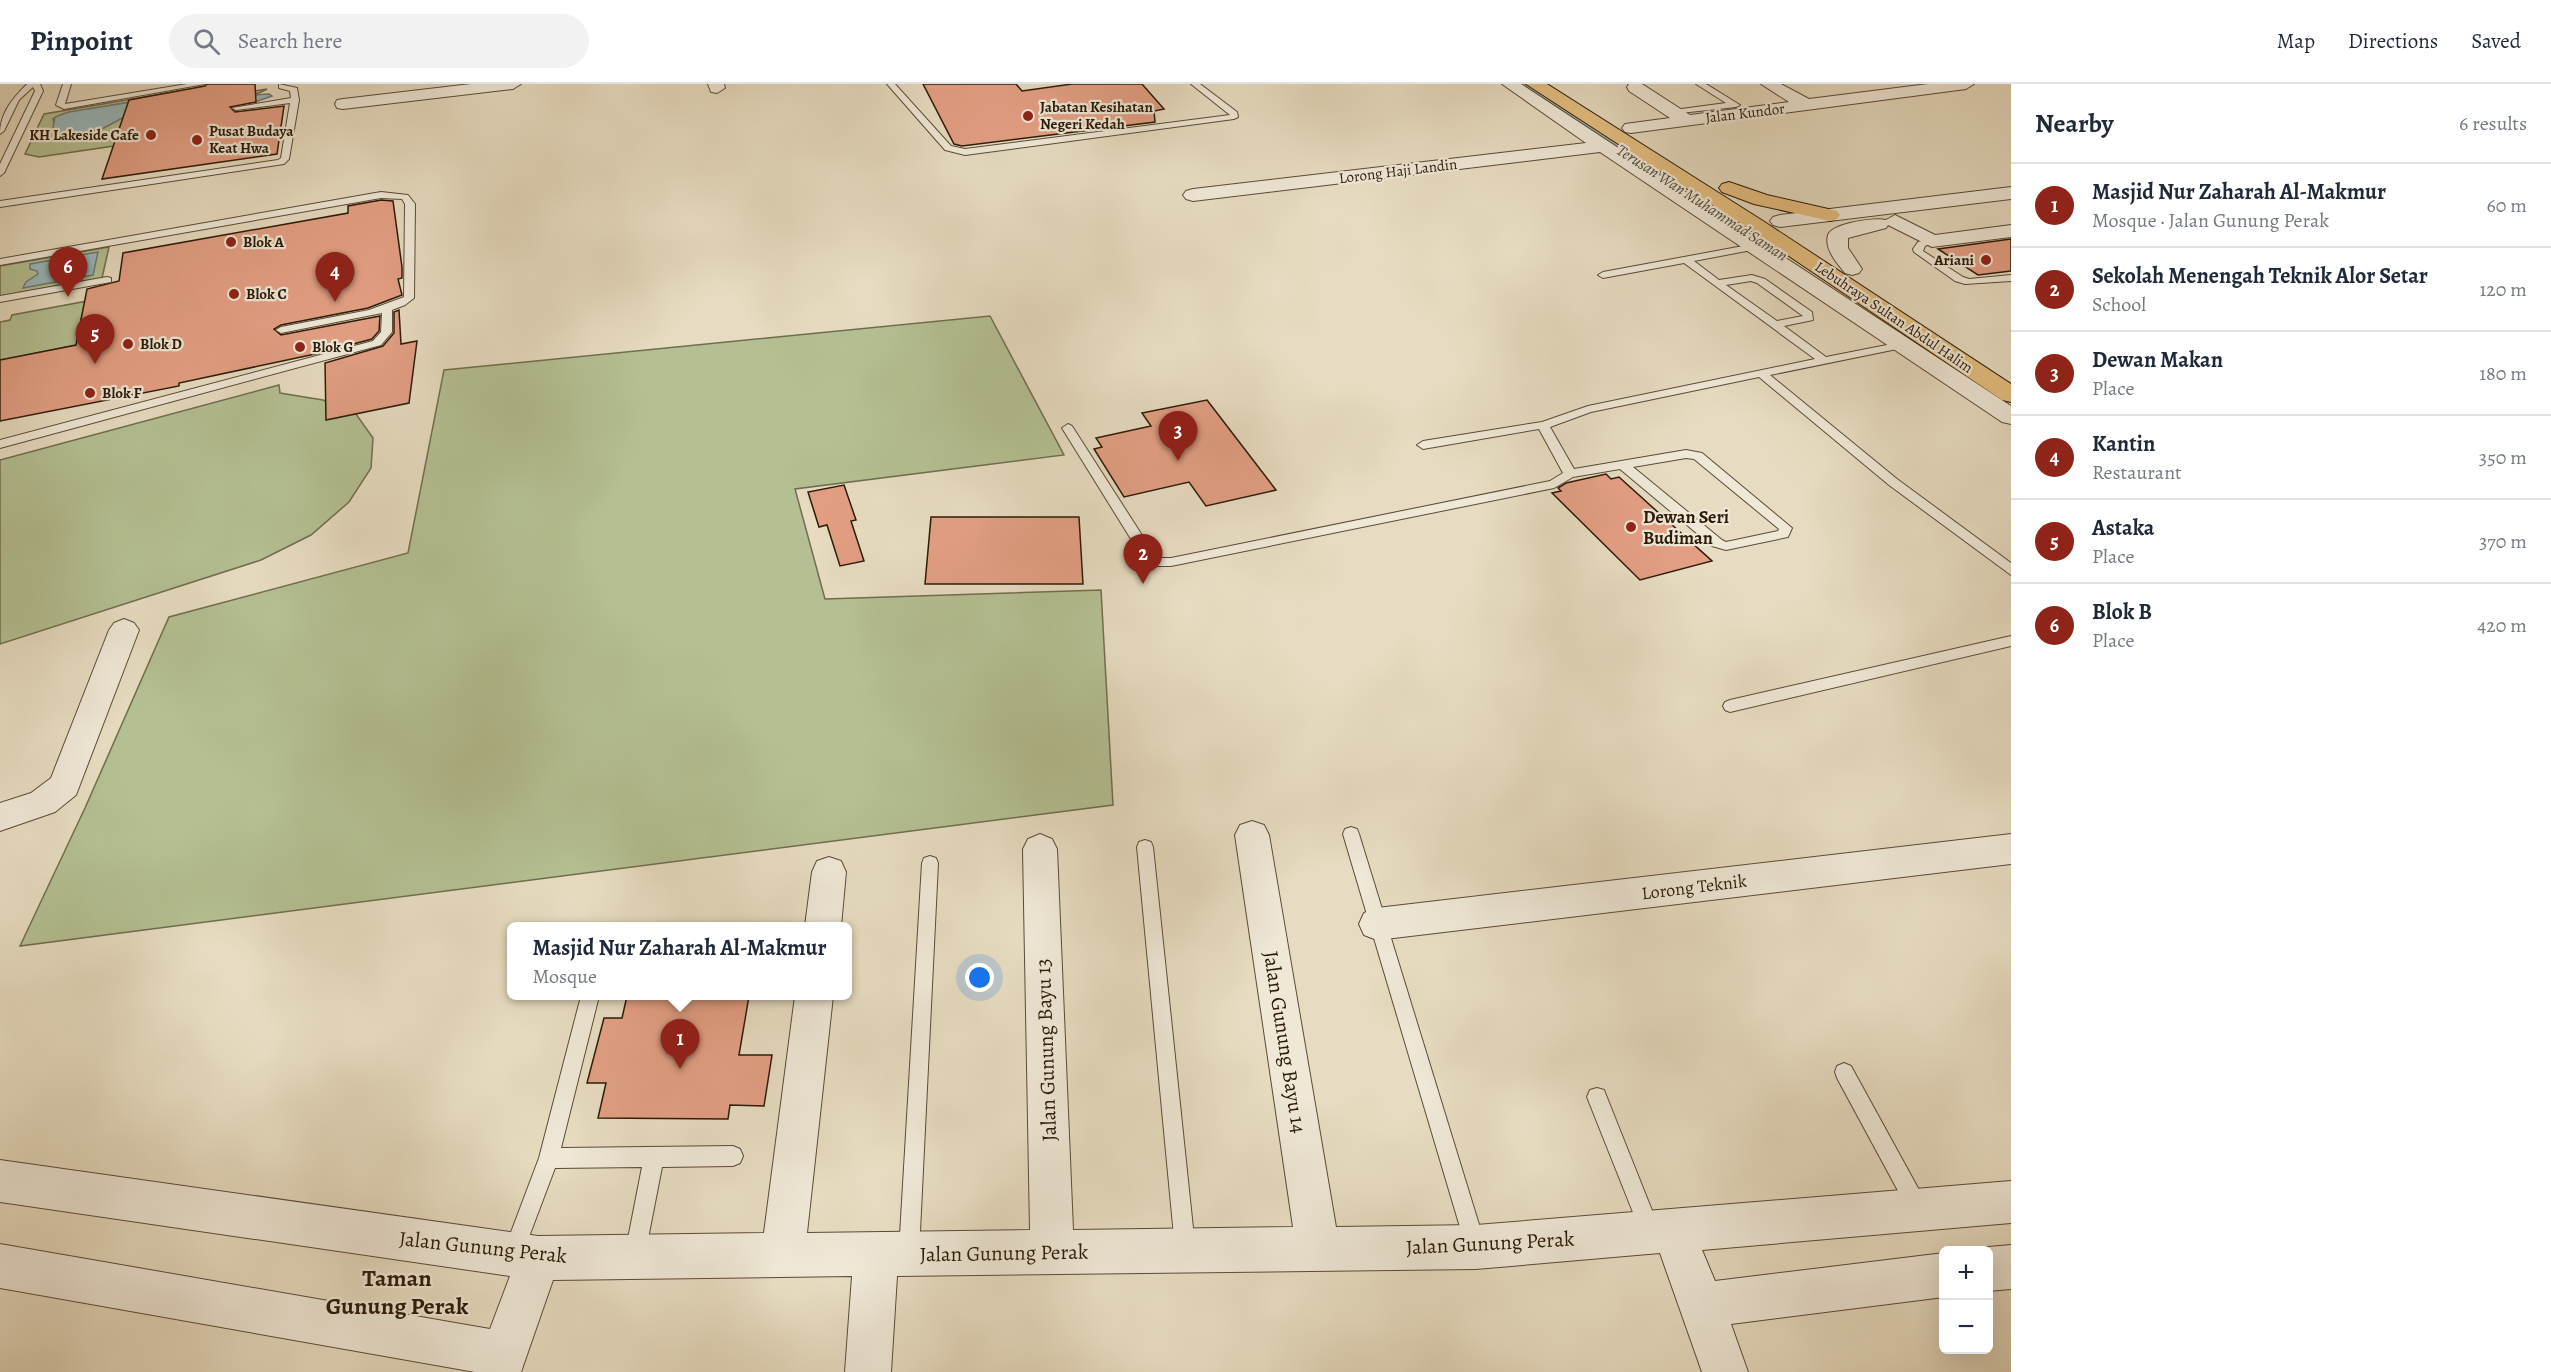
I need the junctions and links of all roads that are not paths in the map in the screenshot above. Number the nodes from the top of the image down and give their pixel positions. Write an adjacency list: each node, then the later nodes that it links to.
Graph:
1 (34, 84): 22 (lane); 24 (lane)
2 (67, 84): 3 (lane)
3 (201, 84)
4 (513, 84): 16 (street)
5 (891, 84): 6 (lane)
6 (1195, 84)
7 (1510, 84): 23 (street)
8 (1535, 84): 47 (main road, Lebuhraya Sultan Abdul Halim)
9 (1562, 84): 21 (main road, Lebuhraya Sultan Abdul Halim)
10 (1700, 84): 19 (lane)
11 (1769, 84): 17 (street)
12 (1966, 84): 17 (street, Jalan Kundor)
13 (282, 86): 15 (lane)
14 (1635, 87): 20 (street)
15 (296, 100): 18 (lane); 28 (lane)
16 (343, 104)
17 (1807, 105): 19 (street, Jalan Kundor)
18 (236, 108)
19 (1742, 108): 20 (street, Jalan Kundor)
20 (1680, 116): 21 (street, Jalan Kundor)
21 (1631, 128): 25 (main road, Lebuhraya Sultan Abdul Halim)
22 (0, 131)
23 (1602, 146): 27 (street, Lorong Haji Landin); 35 (street)
24 (0, 173)
25 (1729, 188): 30 (main road); 31 (main road, Lebuhraya Sultan Abdul Halim)
26 (2011, 193): 30 (street)
27 (1193, 195)
28 (0, 204)
29 (2011, 207): 32 (street)
30 (1830, 215): 31 (street)
31 (1780, 221): 38 (main road, Lebuhraya Sultan Abdul Halim)
32 (1895, 221): 34 (street); 38 (street)
33 (2011, 231): 34 (street)
34 (1932, 241): 40 (lane)
35 (1754, 247): 36 (lane); 47 (street)
36 (1686, 260): 39 (lane); 42 (lane)
37 (0, 262): 44 (lane)
38 (1852, 269): 48 (main road, Lebuhraya Sultan Abdul Halim)
39 (1603, 275)
40 (2011, 278)
41 (107, 280): 43 (lane)
42 (1718, 283): 45 (lane); 45 (lane)
43 (0, 299)
44 (387, 309): 46 (lane); 55 (lane)
45 (1774, 325): 49 (lane)
46 (281, 330)
47 (1907, 341): 49 (lane); 51 (main road, Lebuhraya Sultan Abdul Halim); 52 (street)
48 (1976, 347)
49 (1824, 361): 50 (lane)
50 (1762, 374): 53 (lane); 59 (lane)
51 (2011, 395)
52 (2011, 417)
53 (1544, 425): 56 (lane); 58 (lane)
54 (1068, 428): 58 (lane)
55 (0, 444)
56 (1423, 445)
57 (1624, 466): 57 (lane); 58 (lane)
58 (1570, 474)
59 (2011, 570)
60 (124, 630): 63 (street)
61 (2011, 640): 62 (lane)
62 (1730, 705)
63 (0, 817)
64 (1351, 834): 72 (lane)
65 (1252, 835): 85 (street, Jalan Gunung Bayu 14)
66 (1145, 847): 86 (lane)
67 (1040, 849): 87 (street, Jalan Gunung Bayu 13)
68 (2011, 849): 72 (street, Lorong Teknik)
69 (930, 863): 88 (lane)
70 (829, 872): 71 (street)
71 (824, 922)
72 (1377, 924): 84 (lane)
73 (589, 1000): 79 (lane)
74 (814, 1000): 89 (street)
75 (1844, 1072): 81 (lane)
76 (1597, 1097): 83 (lane)
77 (733, 1156): 78 (lane)
78 (654, 1157): 79 (lane); 91 (lane)
79 (549, 1158): 90 (lane)
80 (0, 1181): 90 (street, Jalan Gunung Perak)
81 (1919, 1210): 82 (street, Jalan Gunung Perak); 83 (street, Jalan Gunung Perak)
82 (2007, 1210)
83 (1662, 1232): 84 (street, Jalan Gunung Perak); 96 (street)
84 (1476, 1247): 85 (street, Jalan Gunung Perak)
85 (1318, 1249): 86 (street, Jalan Gunung Perak)
86 (1185, 1250): 87 (street, Jalan Gunung Perak)
87 (1052, 1252): 88 (street, Jalan Gunung Perak)
88 (893, 1254): 89 (street, Jalan Gunung Perak); 98 (street)
89 (783, 1255): 91 (street, Jalan Gunung Perak)
90 (525, 1256): 91 (street, Jalan Gunung Perak); 97 (street)
91 (635, 1257)
92 (0, 1266): 97 (street)
93 (2011, 1267): 94 (street)
94 (1993, 1269)
95 (1939, 1276): 96 (street)
96 (1702, 1305): 99 (street)
97 (501, 1363)
98 (868, 1372)
99 (1725, 1372)

